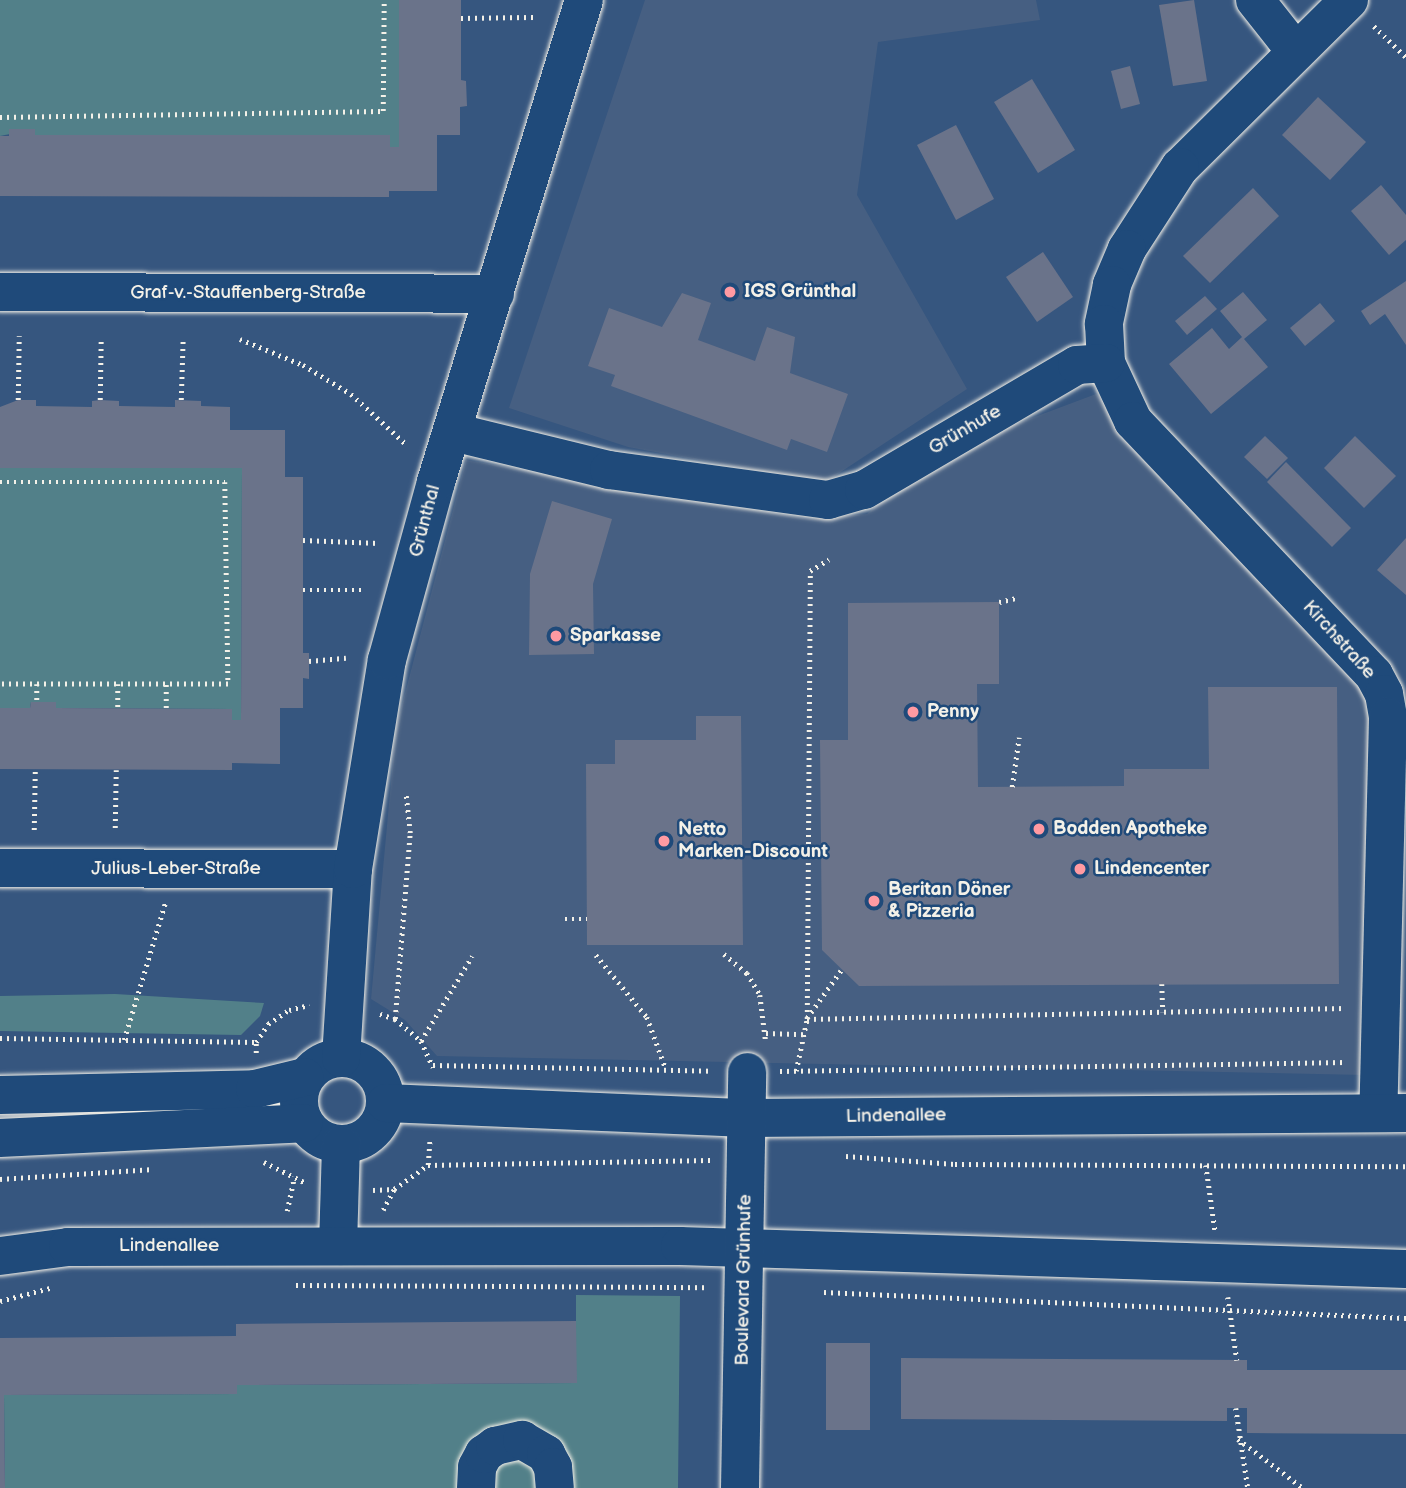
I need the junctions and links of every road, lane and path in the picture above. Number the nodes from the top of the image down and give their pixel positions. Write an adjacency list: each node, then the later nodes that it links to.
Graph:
1 (384, 0): 9 (path)
2 (584, 0): 11 (street, Grünthal)
3 (1255, 0): 7 (street)
4 (1349, 1): 7 (street); 8 (path)
5 (536, 17): 6 (path)
6 (461, 18)
7 (1296, 52): 16 (street)
8 (1406, 57)
9 (0, 117)
10 (0, 292): 11 (street, Graf-v.-Stauffenberg-Straße)
11 (495, 294): 20 (street, Grünthal)
12 (19, 336): 17 (path)
13 (101, 337): 18 (path)
14 (183, 338): 19 (path)
15 (240, 339): 21 (path)
16 (1106, 363): 20 (street, Grünhufe); 49 (street, Kirchstraße)
17 (18, 400)
18 (100, 400)
19 (181, 400)
20 (453, 432): 48 (street, Grünthal)
21 (407, 445)
22 (0, 482): 35 (path)
23 (303, 540): 24 (path)
24 (379, 543)
25 (829, 559): 61 (path)
26 (303, 590): 27 (path)
27 (365, 590)
28 (1016, 598): 29 (path)
29 (999, 602)
30 (346, 659): 31 (path)
31 (309, 661)
32 (0, 684): 33 (path)
33 (37, 684): 34 (path); 36 (path)
34 (118, 684): 35 (path); 37 (path)
35 (166, 684): 38 (path)
36 (37, 702)
37 (118, 708)
38 (166, 708)
39 (1019, 737): 42 (path)
40 (35, 770): 45 (path)
41 (116, 770): 44 (path)
42 (1012, 787)
43 (406, 794): 60 (path)
44 (115, 828)
45 (34, 830)
46 (0, 868): 47 (street, Julius-Leber-Straße)
47 (175, 869): 48 (street, Julius-Leber-Straße); 65 (path)
48 (353, 869): 57 (street, Grünthal)
49 (1396, 883): 58 (street, Kirchstraße)
50 (565, 919): 51 (path)
51 (587, 919)
52 (724, 954): 62 (path)
53 (596, 955): 71 (path)
54 (472, 956): 66 (path)
55 (842, 969): 61 (path)
56 (1162, 984): 59 (path)
57 (341, 1007): 60 (path); 67 (path); 68 (street, Grünthal)
58 (1382, 1008): 59 (path); 69 (street, Kirchstraße)
59 (1163, 1012): 61 (path)
60 (395, 1019): 66 (path)
61 (807, 1019): 63 (path)
62 (766, 1033): 63 (path); 73 (path)
63 (803, 1034): 72 (path)
64 (0, 1038): 65 (path)
65 (124, 1040): 67 (path)
66 (421, 1041): 70 (path)
67 (256, 1042): 77 (path)
68 (341, 1058): 74 (street); 76 (street)
69 (1380, 1062): 72 (path); 79 (street, Kirchstraße)
70 (433, 1065): 71 (path); 78 (path)
71 (666, 1069): 73 (path)
72 (796, 1071): 73 (path)
73 (757, 1072): 80 (street, Boulevard Grünhufe)
74 (305, 1077): 77 (street); 81 (street)
75 (0, 1095): 77 (street)
76 (386, 1103): 78 (street, Lindenallee); 83 (street)
77 (255, 1106): 81 (street); 82 (street); 86 (path)
78 (433, 1106): 80 (street, Lindenallee); 88 (path)
79 (1392, 1113): 80 (street, Lindenallee)
80 (747, 1118): 94 (street, Boulevard Grünhufe)
81 (304, 1123): 83 (street)
82 (0, 1139)
83 (341, 1145): 92 (street)
84 (836, 1155): 89 (path)
85 (681, 1161): 88 (path)
86 (263, 1162): 87 (path); 92 (path)
87 (249, 1163)
88 (428, 1165): 92 (path)
89 (1406, 1166)
90 (166, 1168): 91 (path)
91 (0, 1179)
92 (340, 1190): 93 (street)
93 (338, 1246): 94 (street, Lindenallee); 95 (street, Lindenallee)
94 (746, 1248): 96 (street, Lindenallee); 99 (street, Boulevard Grünhufe)
95 (0, 1256)
96 (1406, 1269)
97 (285, 1285): 99 (path)
98 (57, 1287): 101 (path)
99 (745, 1287): 109 (street, Boulevard Grünhufe)
100 (824, 1292): 102 (path)
101 (0, 1301)
102 (1231, 1310): 103 (path); 104 (path)
103 (1406, 1318)
104 (1237, 1360)
105 (1236, 1408): 106 (path)
106 (1238, 1438): 110 (path); 111 (path)
107 (476, 1488): 108 (street)
108 (555, 1488)
109 (740, 1488)
110 (1248, 1488)
111 (1303, 1488)

